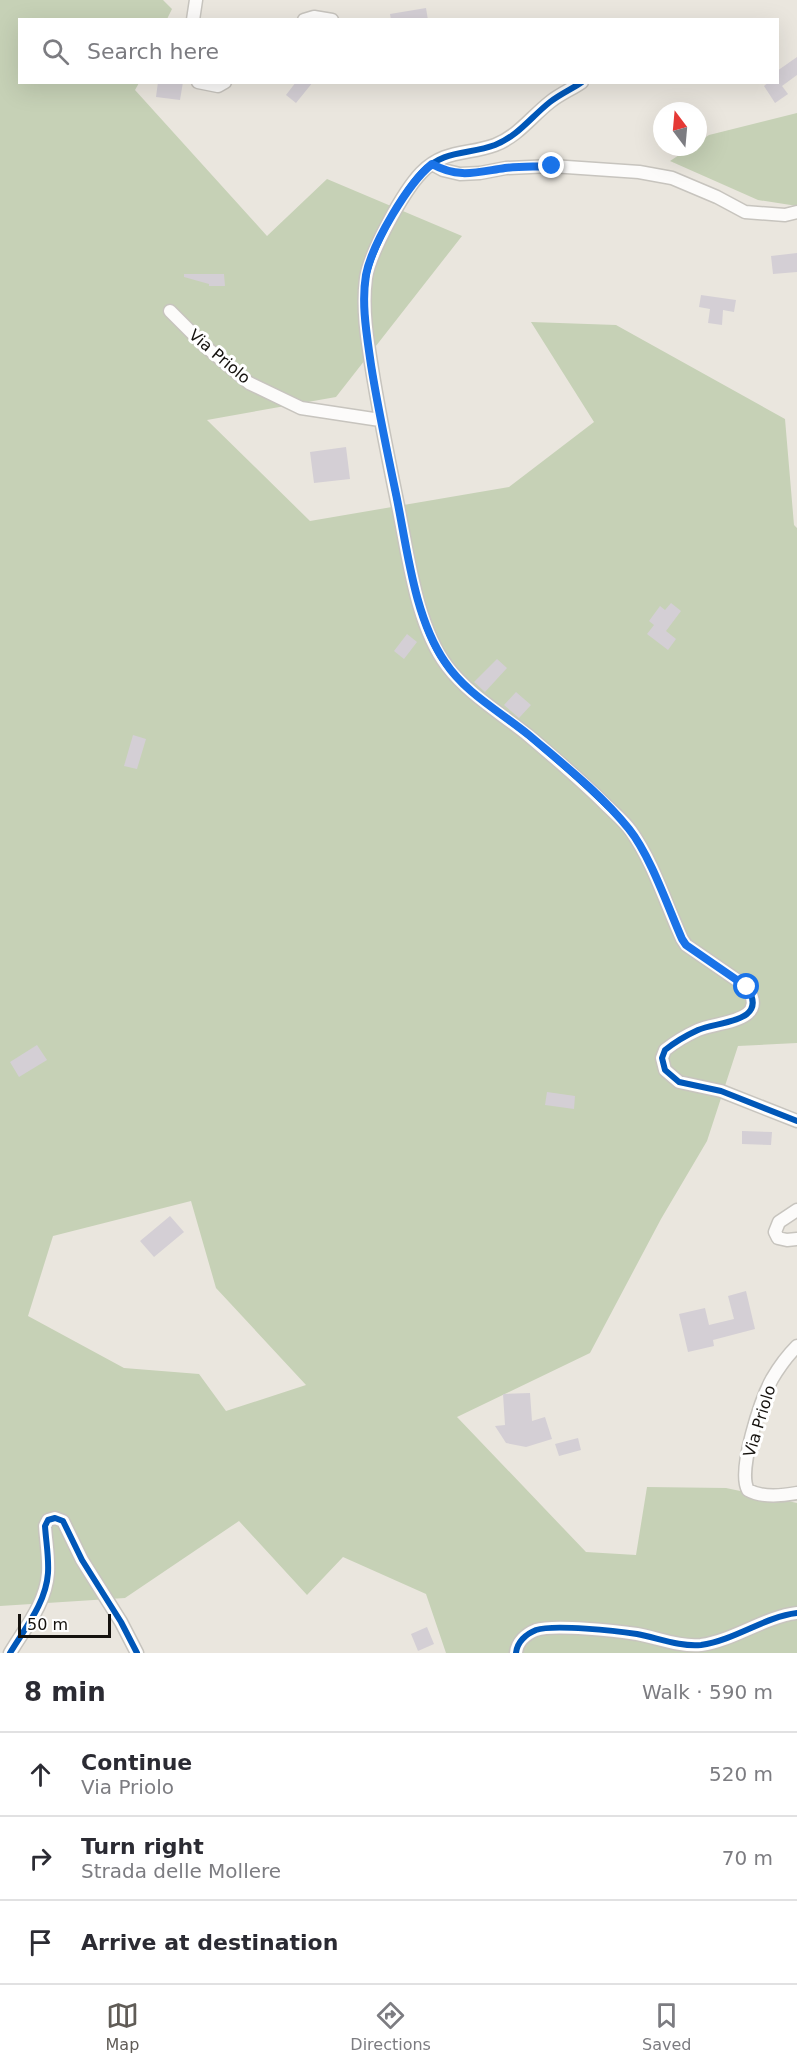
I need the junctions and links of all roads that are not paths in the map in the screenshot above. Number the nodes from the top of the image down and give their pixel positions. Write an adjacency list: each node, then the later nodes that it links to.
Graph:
1 (196, 0): 2 (street)
2 (193, 18)
3 (579, 84): 4 (street)
4 (432, 164): 5 (street); 7 (street)
5 (797, 212)
6 (170, 311): 7 (street, Via Priolo)
7 (380, 420): 8 (street)
8 (797, 1121)
9 (797, 1210): 10 (street)
10 (797, 1239)
11 (797, 1346): 12 (street, Via Priolo)
12 (797, 1493)
13 (797, 1613): 16 (street)
14 (10, 1653): 15 (street)
15 (137, 1653)
16 (516, 1653)

